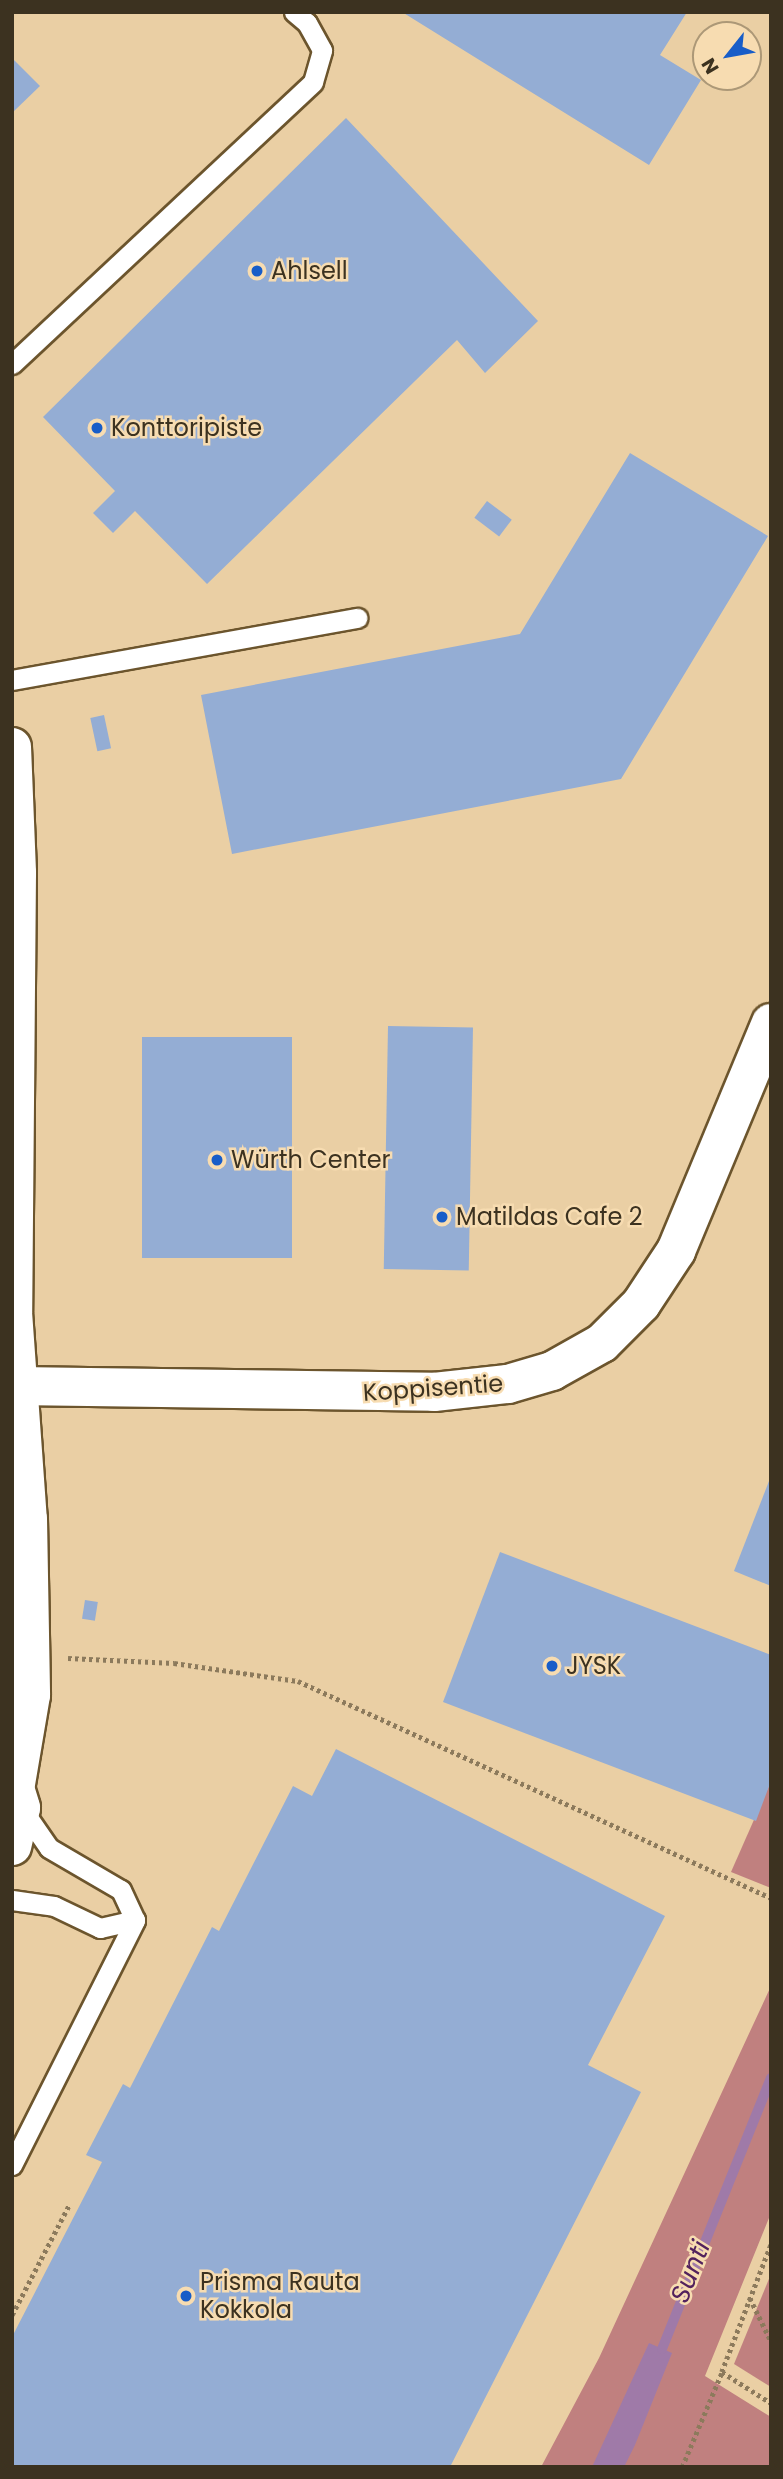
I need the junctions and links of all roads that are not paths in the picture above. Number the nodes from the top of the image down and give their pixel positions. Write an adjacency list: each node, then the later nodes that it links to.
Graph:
1 (293, 12): 2 (lane)
2 (12, 364)
3 (357, 618): 4 (lane)
4 (12, 680)
5 (12, 747): 7 (street)
6 (771, 1023): 7 (street, Koppisentie)
7 (16, 1386): 8 (street)
8 (29, 1572): 9 (street); 10 (street)
9 (12, 1620)
10 (16, 1790): 11 (street); 13 (lane)
11 (12, 1846)
12 (12, 1900): 13 (lane)
13 (135, 1920): 14 (lane)
14 (12, 2165)

